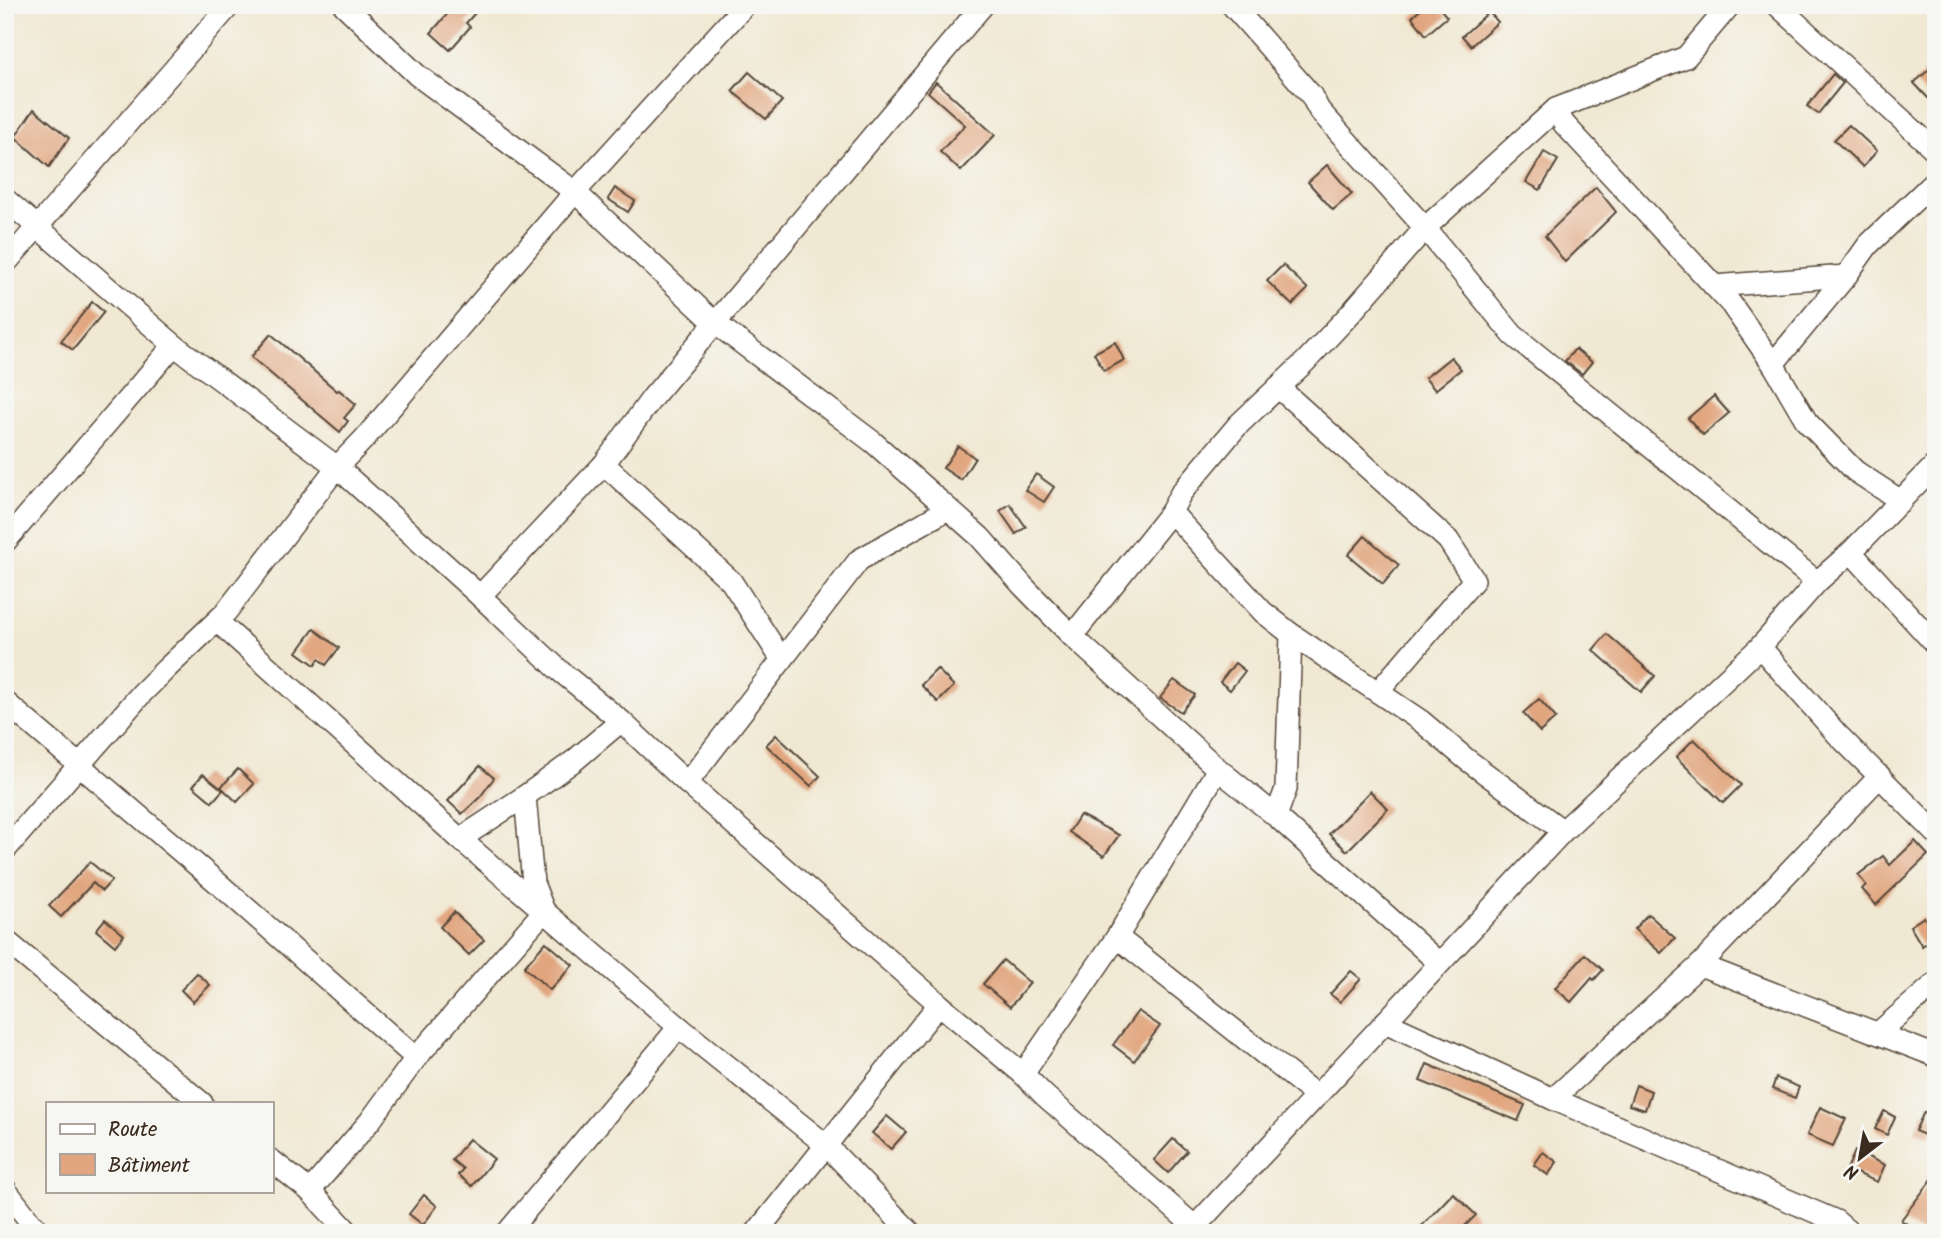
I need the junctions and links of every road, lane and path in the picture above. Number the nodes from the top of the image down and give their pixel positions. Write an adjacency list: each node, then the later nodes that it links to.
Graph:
1 (230, 5): 13 (street)
2 (344, 5): 11 (street)
3 (745, 5): 11 (street)
4 (983, 5): 18 (street)
5 (1232, 5): 14 (street)
6 (1730, 5): 8 (street)
7 (1777, 5): 9 (street)
8 (1556, 109): 14 (street); 17 (street)
9 (1936, 151)
10 (1936, 180): 16 (street)
11 (575, 192): 18 (street); 24 (street)
12 (5, 199): 13 (street)
13 (36, 226): 15 (street); 19 (street)
14 (1425, 228): 21 (street); 30 (street)
15 (5, 264)
16 (1846, 276): 17 (street); 20 (street)
17 (1714, 286): 20 (street)
18 (715, 323): 22 (street); 26 (street)
19 (174, 345): 24 (street); 28 (street)
20 (1773, 364): 25 (street)
21 (1278, 387): 27 (street); 38 (street)
22 (604, 464): 31 (street); 37 (street)
23 (1936, 464): 25 (street)
24 (337, 467): 31 (street); 32 (street)
25 (1901, 501): 29 (street)
26 (948, 509): 34 (street); 37 (street)
27 (1171, 512): 33 (street); 34 (street)
28 (5, 542)
29 (1851, 552): 30 (street); 35 (street)
30 (1816, 582): 36 (street)
31 (480, 596): 40 (street)
32 (218, 622): 41 (street); 49 (street)
33 (1291, 634): 38 (street); 46 (street)
34 (1072, 636): 42 (street)
35 (1936, 645)
36 (1760, 648): 43 (street); 47 (street)
37 (782, 660): 44 (street)
38 (1378, 692): 47 (street)
39 (5, 702): 41 (street)
40 (621, 721): 44 (street); 45 (street)
41 (80, 765): 50 (street); 62 (street)
42 (1218, 769): 46 (street); 52 (street)
43 (1880, 776): 48 (street); 55 (street)
44 (687, 783): 57 (street)
45 (525, 796): 49 (street); 51 (street)
46 (1276, 816): 54 (street)
47 (1563, 831): 54 (street)
48 (1936, 833)
49 (460, 839): 51 (street)
50 (5, 850)
51 (544, 911): 59 (street); 62 (street)
52 (1117, 937): 63 (street); 64 (street)
53 (5, 940): 66 (street)
54 (1439, 963): 58 (street)
55 (1699, 965): 60 (street); 65 (street)
56 (1936, 983): 60 (street)
57 (939, 1004): 63 (street); 67 (street)
58 (1385, 1022): 64 (street); 65 (street)
59 (679, 1027): 67 (street); 74 (street)
60 (1878, 1033): 61 (street)
61 (1936, 1056)
62 (416, 1058): 70 (street)
63 (1023, 1074): 72 (street)
64 (1317, 1096): 72 (street)
65 (1553, 1099): 77 (street)
66 (201, 1102)
67 (826, 1145): 75 (street); 76 (street)
68 (273, 1162): 70 (street)
69 (5, 1189): 71 (street)
70 (310, 1191): 73 (street)
71 (33, 1230)
72 (1195, 1231)
73 (349, 1233)
74 (507, 1233)
75 (756, 1233)
76 (911, 1233)
77 (1850, 1233)

